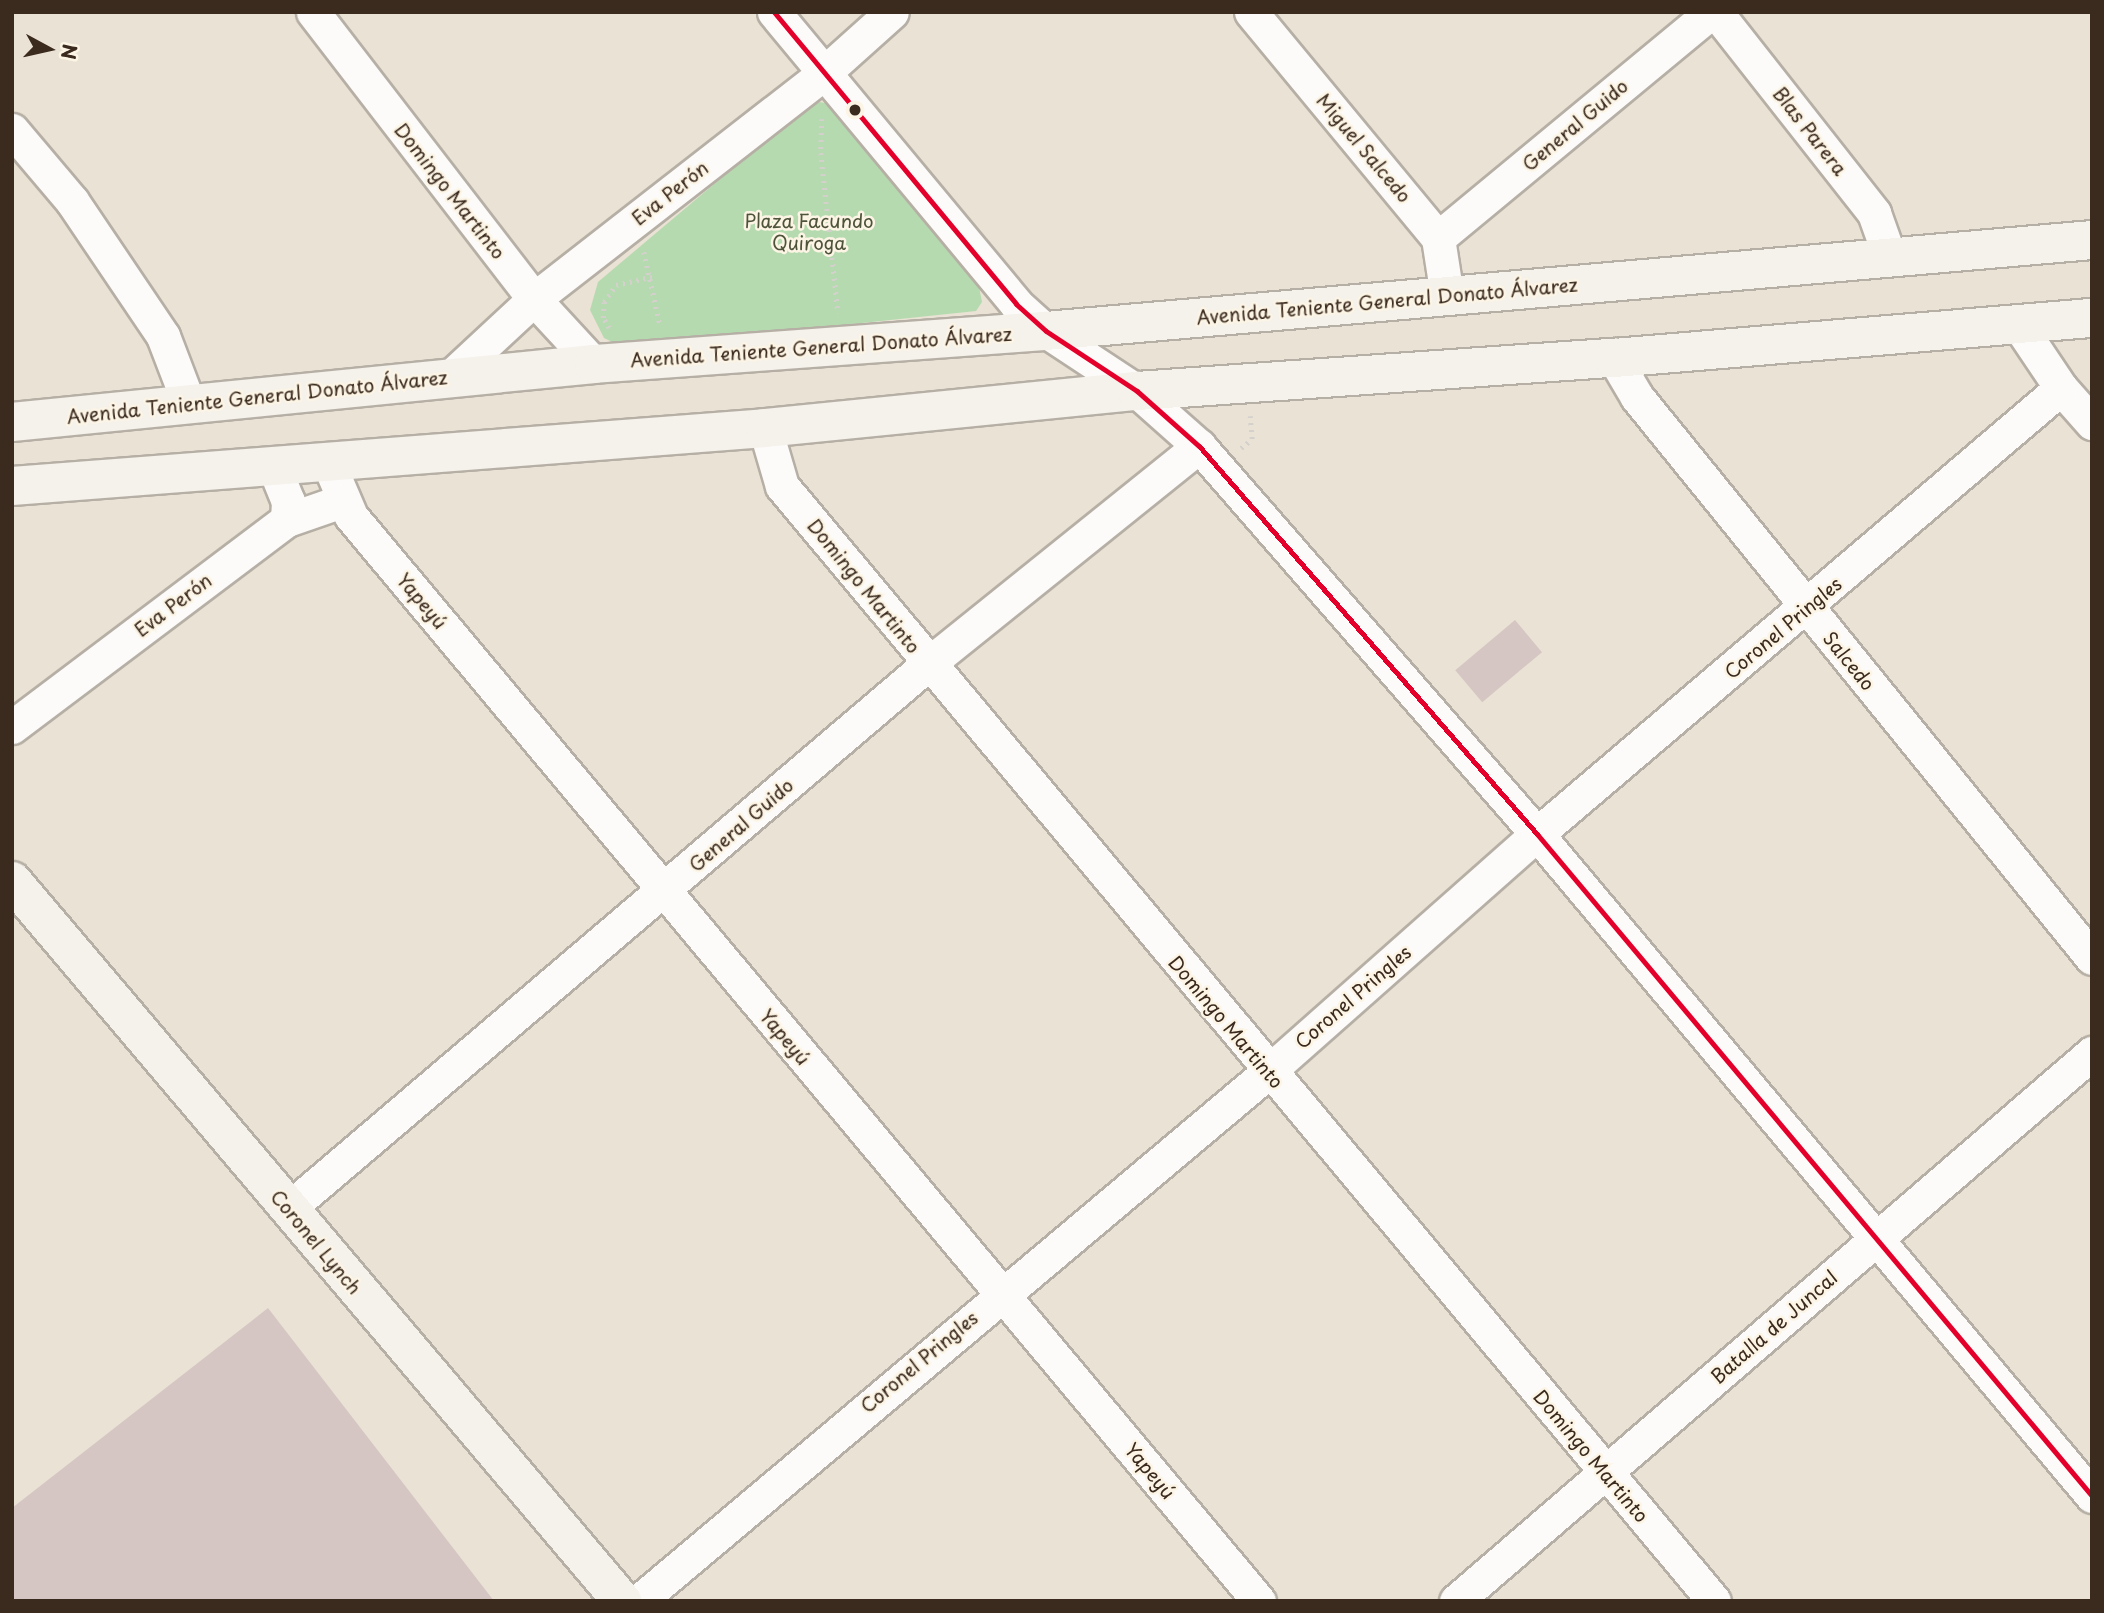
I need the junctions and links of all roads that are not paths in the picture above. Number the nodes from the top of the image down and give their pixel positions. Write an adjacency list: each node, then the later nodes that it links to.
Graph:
1 (313, 12): 12 (street, Domingo Martinto)
2 (774, 12): 6 (street)
3 (892, 12): 6 (street, Eva Perón)
4 (1251, 12): 8 (street, Miguel Salcedo)
5 (1714, 12): 8 (street, General Guido); 10 (street, Blas Parera)
6 (824, 73): 12 (street, Eva Perón); 15 (street)
7 (12, 130): 21 (street)
8 (1438, 238): 11 (street)
9 (2092, 240): 10 (main road, Avenida Teniente General Donato Álvarez)
10 (1890, 258): 11 (main road, Avenida Teniente General Donato Álvarez)
11 (1447, 296): 15 (main road, Avenida Teniente General Donato Álvarez)
12 (534, 299): 17 (street, Domingo Martinto); 18 (street, Eva Perón)
13 (2092, 318): 14 (main road)
14 (2018, 324): 16 (main road); 19 (street)
15 (1046, 331): 17 (main road, Avenida Teniente General Donato Álvarez); 20 (street)
16 (1614, 358): 20 (main road); 31 (street, Salcedo)
17 (594, 364): 18 (main road, Avenida Teniente General Donato Álvarez)
18 (450, 377): 21 (main road, Avenida Teniente General Donato Álvarez)
19 (2061, 388): 23 (street); 31 (street, Coronel Pringles)
20 (1137, 391): 24 (main road); 25 (street)
21 (189, 404): 22 (main road, Avenida Teniente General Donato Álvarez)
22 (12, 422)
23 (2092, 423)
24 (765, 428): 26 (main road); 32 (street, Domingo Martinto)
25 (1199, 446): 32 (street, General Guido); 34 (street)
26 (328, 462): 27 (main road); 29 (street, Yapeyú)
27 (274, 467): 28 (main road); 30 (street)
28 (12, 486)
29 (342, 501): 30 (street, Eva Perón); 36 (street, Yapeyú)
30 (287, 520): 33 (street, Eva Perón)
31 (1806, 608): 34 (street, Coronel Pringles); 37 (street, Salcedo)
32 (928, 664): 36 (street, General Guido); 39 (street, Domingo Martinto)
33 (12, 727)
34 (1538, 834): 39 (street, Coronel Pringles); 41 (street)
35 (12, 881): 40 (main road, Coronel Lynch)
36 (663, 892): 40 (street, General Guido); 42 (street, Yapeyú)
37 (2092, 958)
38 (2092, 1054): 41 (street, Batalla de Juncal)
39 (1268, 1072): 42 (street, Coronel Pringles); 43 (street, Domingo Martinto)
40 (288, 1209): 45 (main road, Coronel Lynch)
41 (1874, 1241): 43 (street, Batalla de Juncal); 44 (street)
42 (1001, 1293): 46 (street, Coronel Pringles); 47 (street, Yapeyú)
43 (1605, 1474): 48 (street, Batalla de Juncal); 49 (street, Domingo Martinto)
44 (2092, 1496)
45 (622, 1601)
46 (639, 1601)
47 (1259, 1601)
48 (1456, 1601)
49 (1714, 1601)

